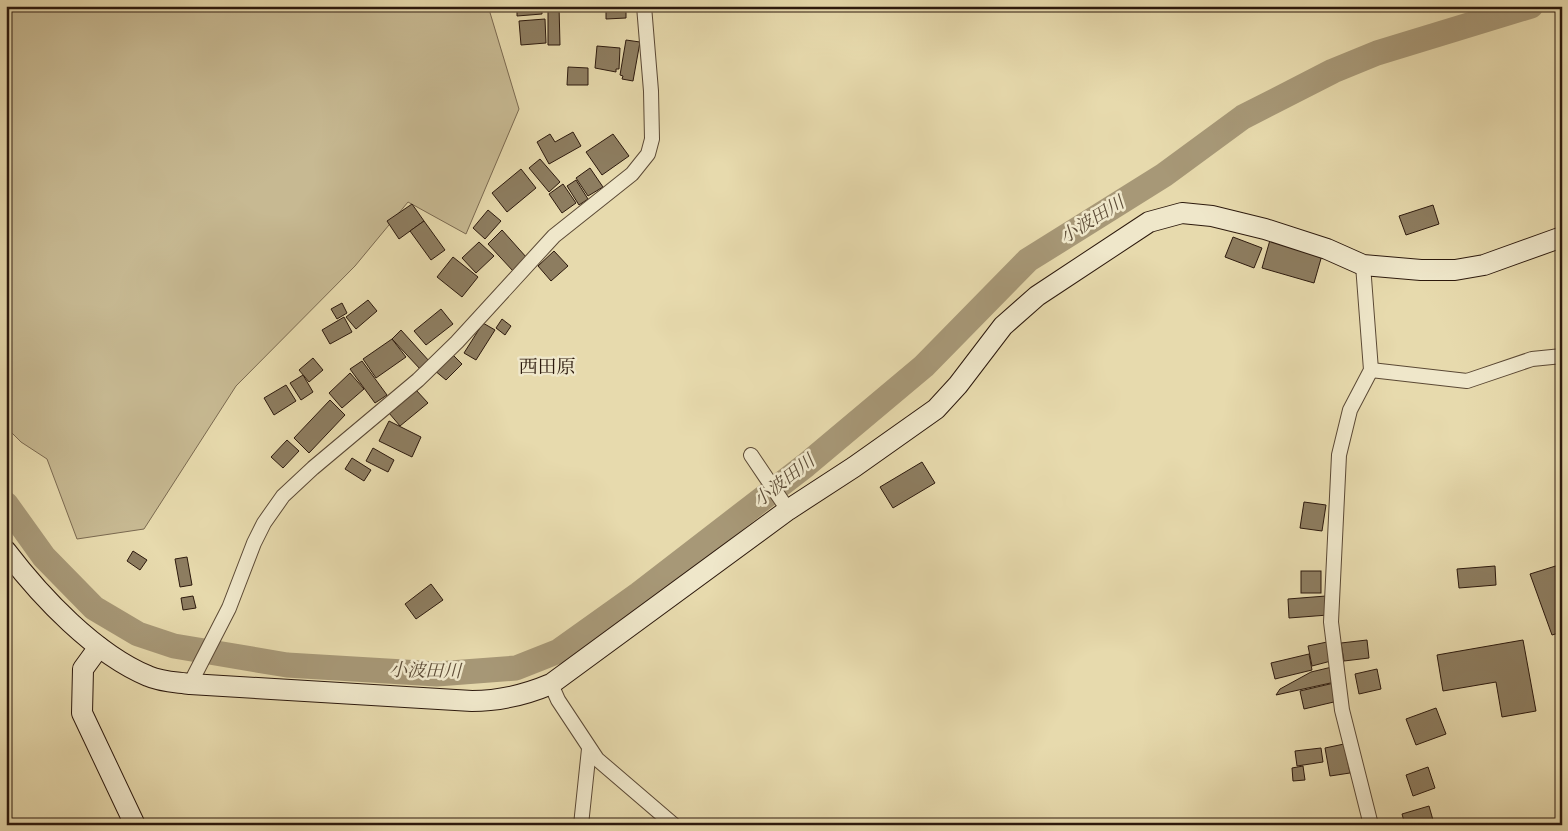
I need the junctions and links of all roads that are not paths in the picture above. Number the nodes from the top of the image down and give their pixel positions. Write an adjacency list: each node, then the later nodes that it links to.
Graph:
1 (644, 6): 10 (street)
2 (1562, 237): 3 (street)
3 (1364, 265): 5 (street); 7 (street)
4 (1562, 356): 5 (street)
5 (1371, 370): 16 (street)
6 (751, 455): 7 (street)
7 (786, 505): 11 (street)
8 (6, 551): 9 (street)
9 (99, 647): 10 (street); 13 (street)
10 (193, 679): 11 (street)
11 (550, 684): 12 (street)
12 (590, 749): 14 (street); 15 (street)
13 (135, 825)
14 (581, 825)
15 (674, 825)
16 (1371, 825)

